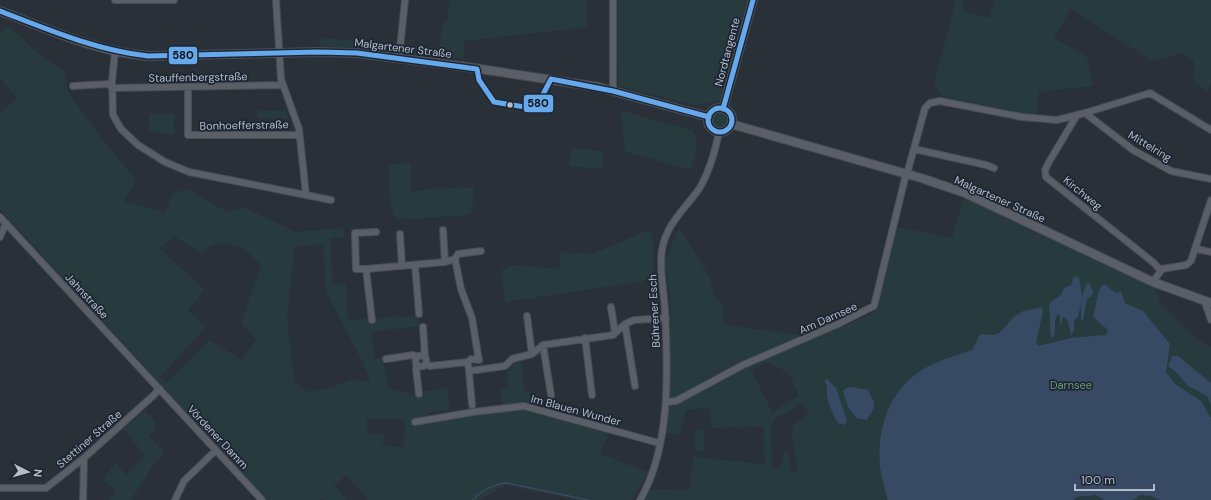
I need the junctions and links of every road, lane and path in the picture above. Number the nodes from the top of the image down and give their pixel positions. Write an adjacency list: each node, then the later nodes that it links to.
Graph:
1 (116, 0): 2 (street)
2 (162, 0): 3 (street)
3 (174, 0)
4 (276, 0): 10 (street)
5 (405, 0): 11 (street)
6 (753, 0): 17 (street, Nordtangente)
7 (613, 1): 16 (street)
8 (0, 11): 9 (street, Malgartener Straße)
9 (115, 52): 10 (street, Malgartener Straße); 15 (street)
10 (280, 53): 11 (street, Malgartener Straße); 12 (street)
11 (399, 58): 16 (street, Malgartener Straße)
12 (283, 85): 14 (street, Stauffenbergstraße); 24 (street)
13 (73, 86): 15 (street, Stauffenbergstraße)
14 (188, 87): 15 (street, Stauffenbergstraße); 24 (street, Bonhoefferstraße)
15 (114, 88): 29 (street)
16 (613, 91): 20 (street, Malgartener Straße)
17 (723, 109): 20 (street); 21 (street)
18 (1086, 113): 19 (street); 22 (street); 28 (street, Mittelring)
19 (1077, 116): 25 (street); 46 (street, Kirchweg)
20 (709, 117): 23 (street)
21 (731, 124): 23 (street); 27 (street, Malgartener Straße)
22 (1211, 130)
23 (718, 132): 52 (street, Bührener Esch)
24 (299, 135): 29 (street)
25 (914, 149): 26 (street); 27 (street)
26 (994, 168)
27 (906, 174): 47 (street, Malgartener Straße); 75 (street, Am Darnsee)
28 (1211, 179)
29 (306, 195): 30 (street)
30 (331, 200)
31 (1211, 200): 38 (street)
32 (0, 217): 33 (street, Jahnstraße)
33 (6, 223): 37 (street); 71 (street, Jahnstraße)
34 (443, 230): 42 (street)
35 (376, 232): 45 (street)
36 (400, 234): 44 (street)
37 (0, 237)
38 (1196, 249): 40 (street); 46 (street)
39 (481, 251): 41 (street)
40 (1211, 252)
41 (455, 259): 42 (street); 64 (street)
42 (445, 262): 43 (street)
43 (415, 265): 44 (street); 50 (street)
44 (402, 266): 45 (street)
45 (366, 269): 53 (street)
46 (1160, 270): 47 (street)
47 (1153, 282): 48 (street, Malgartener Straße)
48 (1209, 302): 54 (street, Malgartener Straße)
49 (611, 306): 57 (street)
50 (419, 314)
51 (527, 316): 60 (street)
52 (666, 318): 55 (street); 75 (street, Bührener Esch)
53 (372, 320)
54 (1211, 320)
55 (626, 324): 57 (street); 70 (street)
56 (423, 327): 62 (street)
57 (615, 332): 58 (street)
58 (585, 338): 59 (street); 74 (street)
59 (543, 345): 60 (street); 73 (street)
60 (532, 354): 68 (street)
61 (417, 357): 62 (street); 63 (street); 67 (street)
62 (425, 357): 66 (street)
63 (386, 358)
64 (479, 360): 65 (street); 68 (street)
65 (468, 362): 66 (street); 69 (street)
66 (425, 364): 67 (street)
67 (417, 365): 72 (street)
68 (481, 369): 69 (street)
69 (469, 370): 76 (street)
70 (635, 386)
71 (159, 388): 79 (street, Vördener Damm); 80 (street, Stettiner Straße)
72 (419, 394)
73 (551, 395)
74 (592, 395)
75 (666, 402): 78 (street, Bührener Esch)
76 (472, 405)
77 (415, 422): 78 (street, Im Blauen Wunder)
78 (659, 443): 85 (street, Bührener Esch)
79 (216, 450): 83 (street); 84 (street, Vördener Damm)
80 (84, 458): 81 (street, Stettiner Straße); 82 (street)
81 (0, 488)
82 (84, 500)
83 (175, 500)
84 (262, 500)
85 (640, 500)

